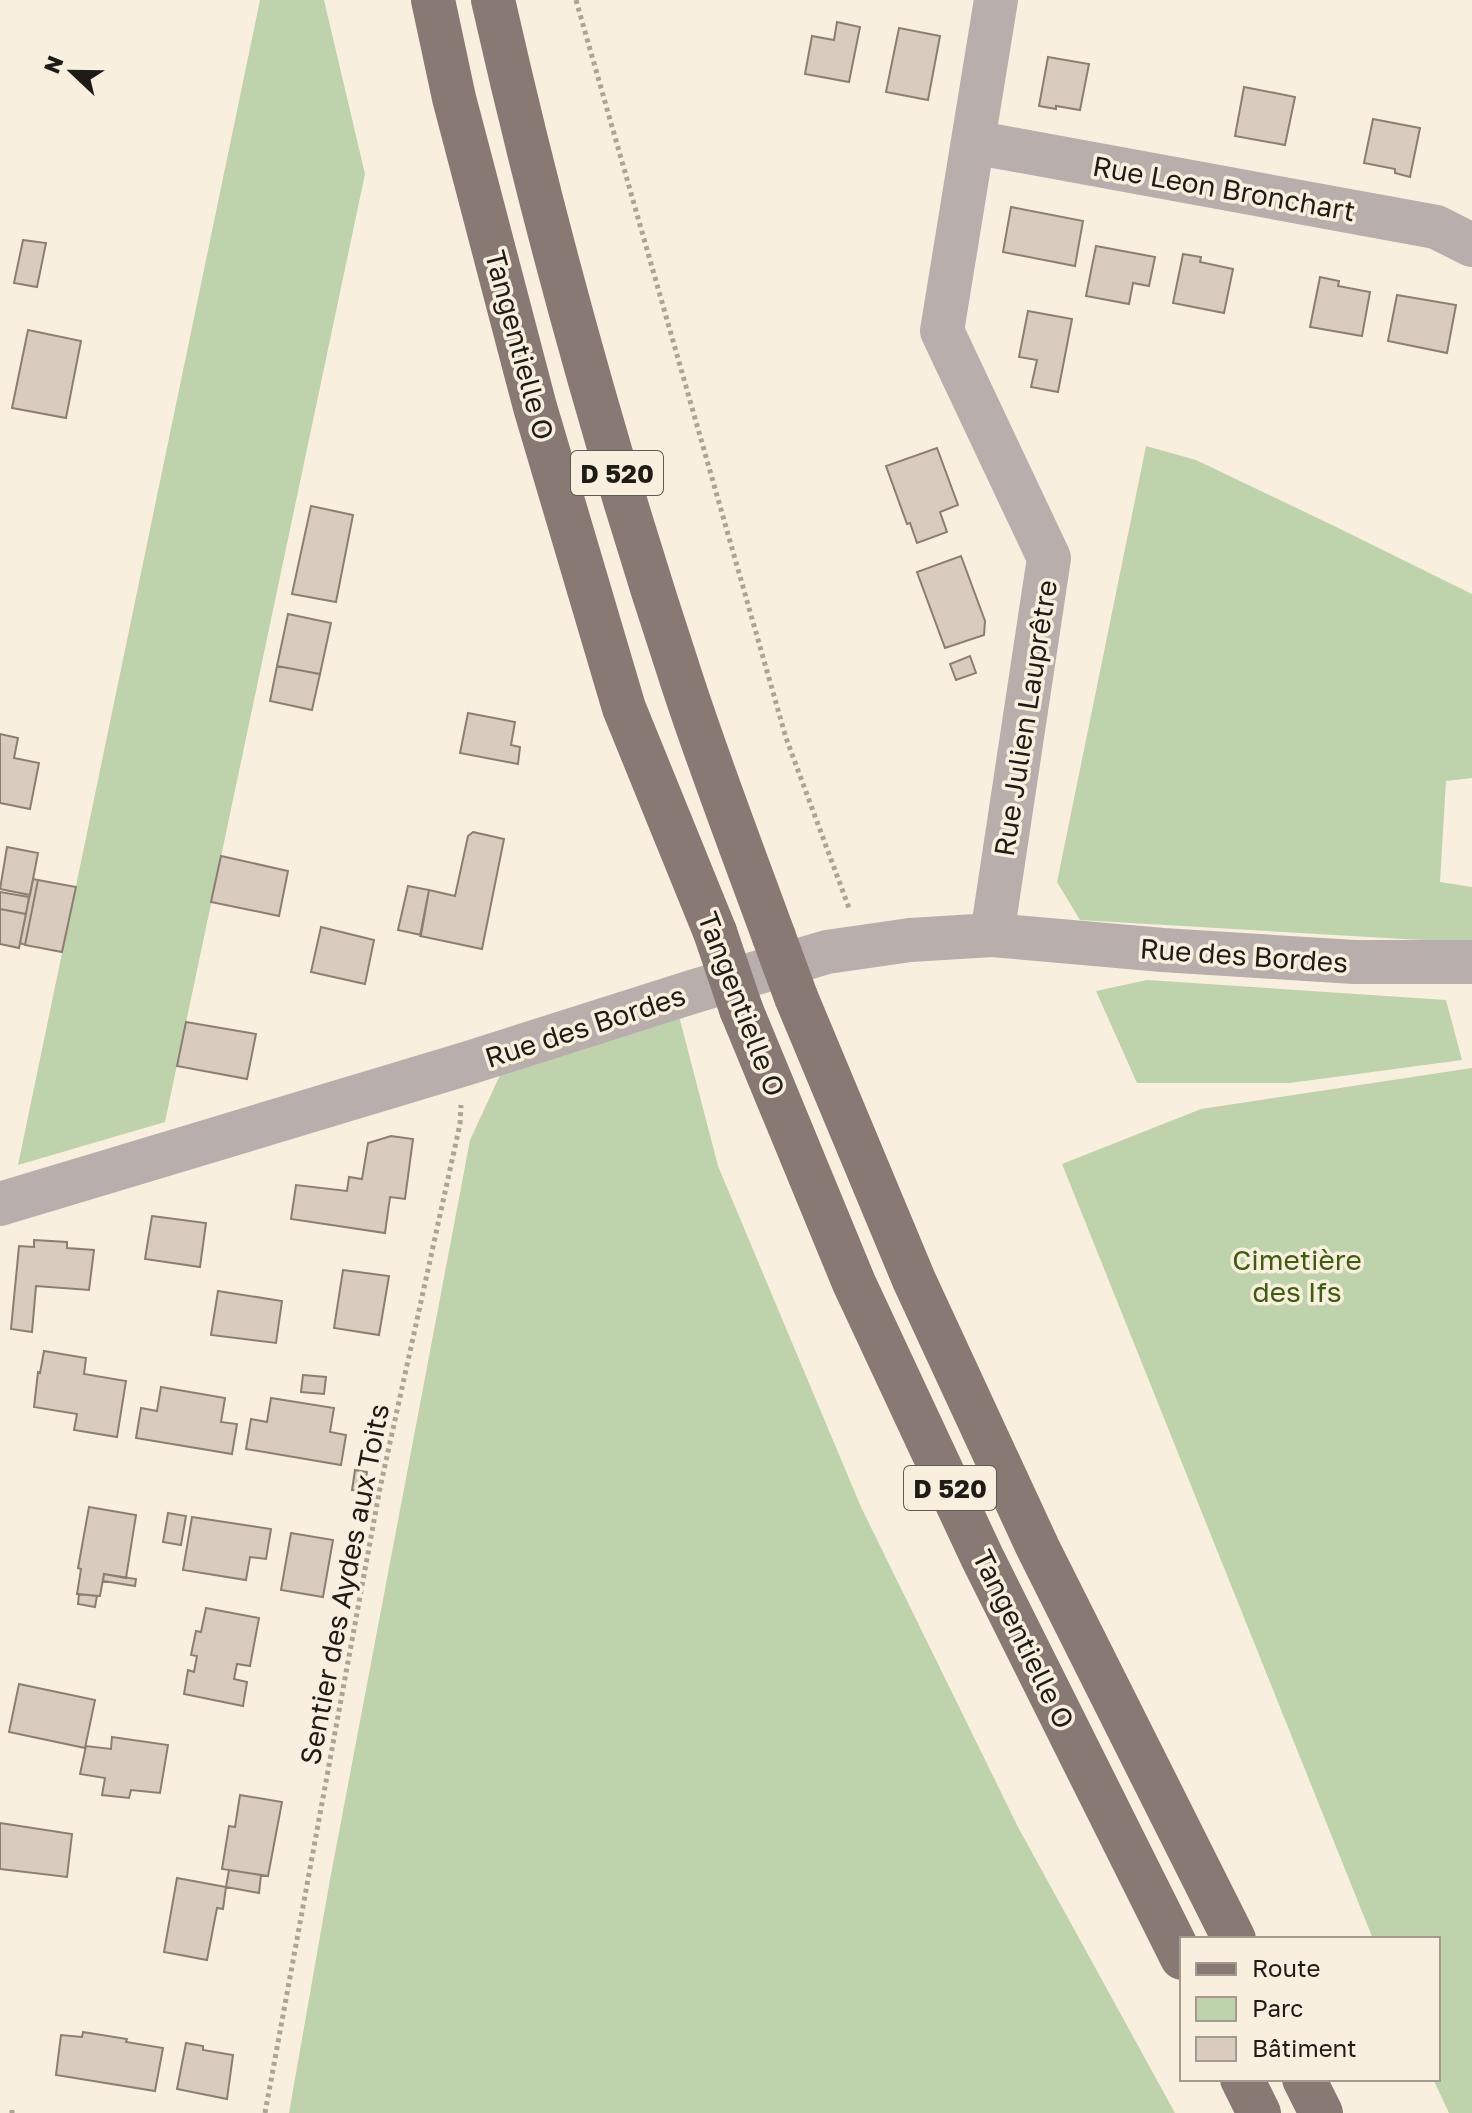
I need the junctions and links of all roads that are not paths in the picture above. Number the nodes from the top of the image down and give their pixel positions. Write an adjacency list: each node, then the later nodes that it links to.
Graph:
1 (433, 0): 10 (main road, Tangentielle O / D 520, bridge)
2 (493, 0): 9 (main road, Tangentielle O / D 520, bridge)
3 (996, 0): 4 (street, Rue Julien Lauprêtre)
4 (973, 142): 5 (street, Rue Leon Bronchart); 6 (street, Rue Julien Lauprêtre)
5 (1472, 245)
6 (992, 935): 7 (street, Rue des Bordes); 8 (street, Rue des Bordes)
7 (1472, 962)
8 (0, 1204)
9 (1233, 1937)
10 (1180, 1954)
11 (1243, 2081): 13 (main road)
12 (1305, 2081): 14 (main road)
13 (1259, 2113)
14 (1321, 2113)

